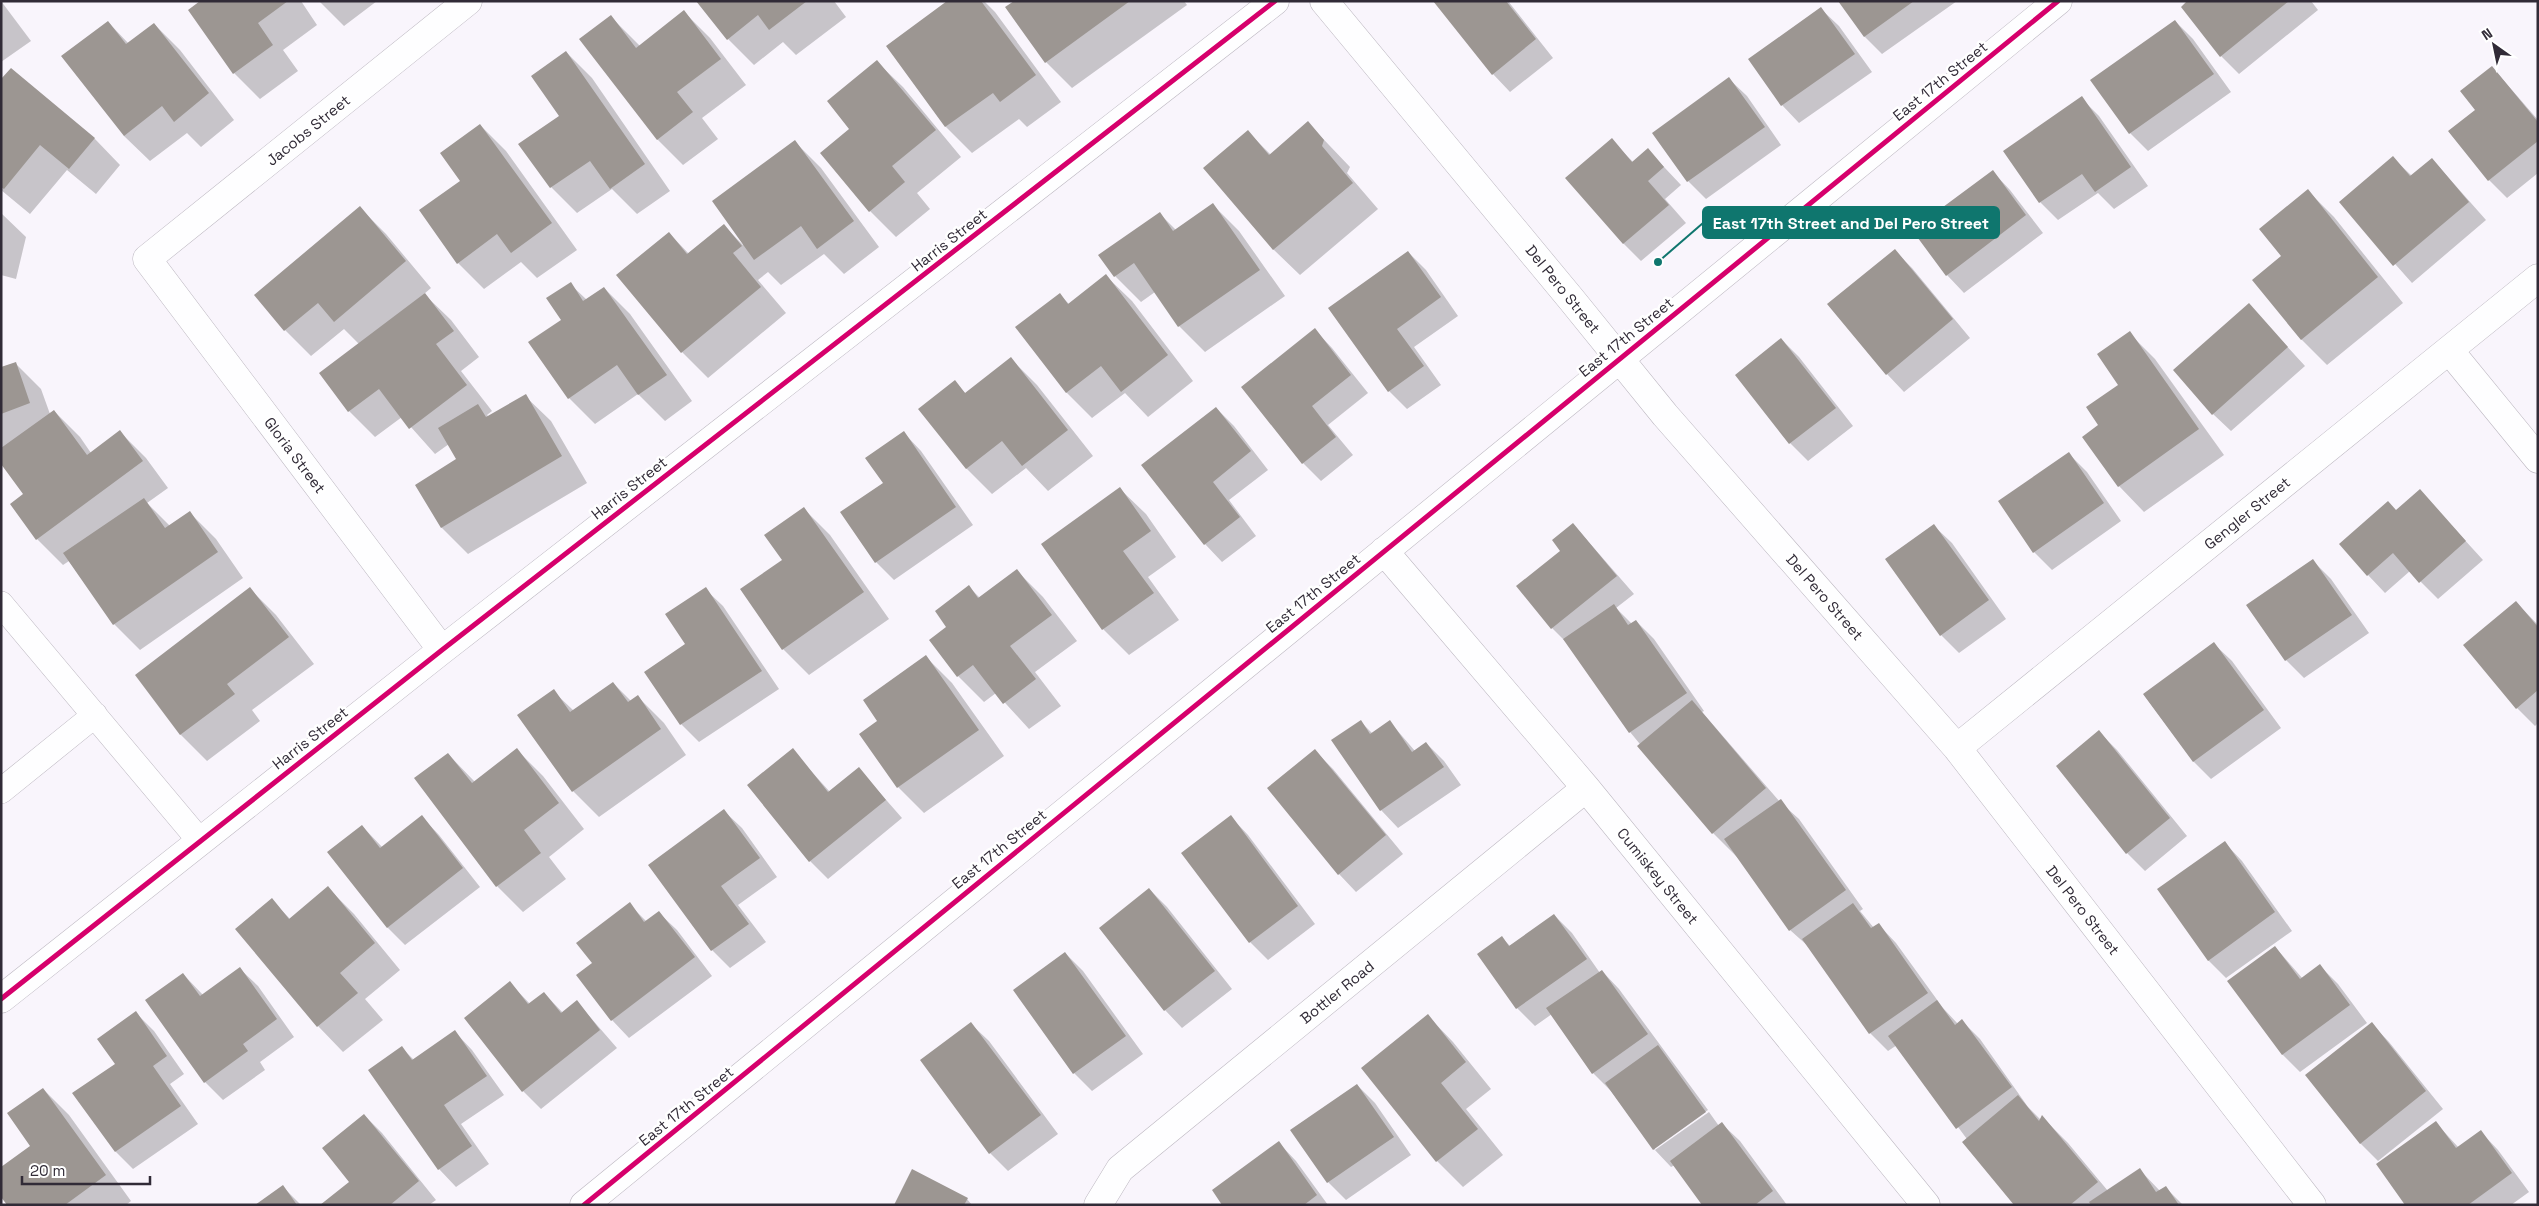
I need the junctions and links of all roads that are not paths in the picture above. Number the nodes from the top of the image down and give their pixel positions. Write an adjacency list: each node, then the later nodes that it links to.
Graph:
1 (468, 1): 5 (street, Jacobs Street)
2 (1275, 1): 12 (street, Harris Street)
3 (1324, 1): 8 (street, Del Pero Street)
4 (2058, 1): 8 (street, East 17th Street)
5 (148, 259): 12 (street, Gloria Street)
6 (2538, 278): 7 (street, Gengler Street)
7 (2449, 350): 9 (street); 14 (street, Gengler Street)
8 (1619, 359): 10 (street, East 17th Street); 14 (street, Del Pero Street)
9 (2538, 459)
10 (1384, 551): 15 (street, Cumiskey Street); 19 (street, East 17th Street)
11 (1, 604): 13 (lane)
12 (442, 650): 17 (street, Harris Street)
13 (95, 715): 16 (lane); 17 (lane)
14 (1957, 748): 22 (street, Del Pero Street)
15 (1586, 788): 20 (street, Bottler Road); 21 (street, Cumiskey Street)
16 (1, 791)
17 (200, 841): 18 (street, Harris Street)
18 (1, 999)
19 (584, 1205)
20 (1098, 1205)
21 (1926, 1205)
22 (2312, 1205)

